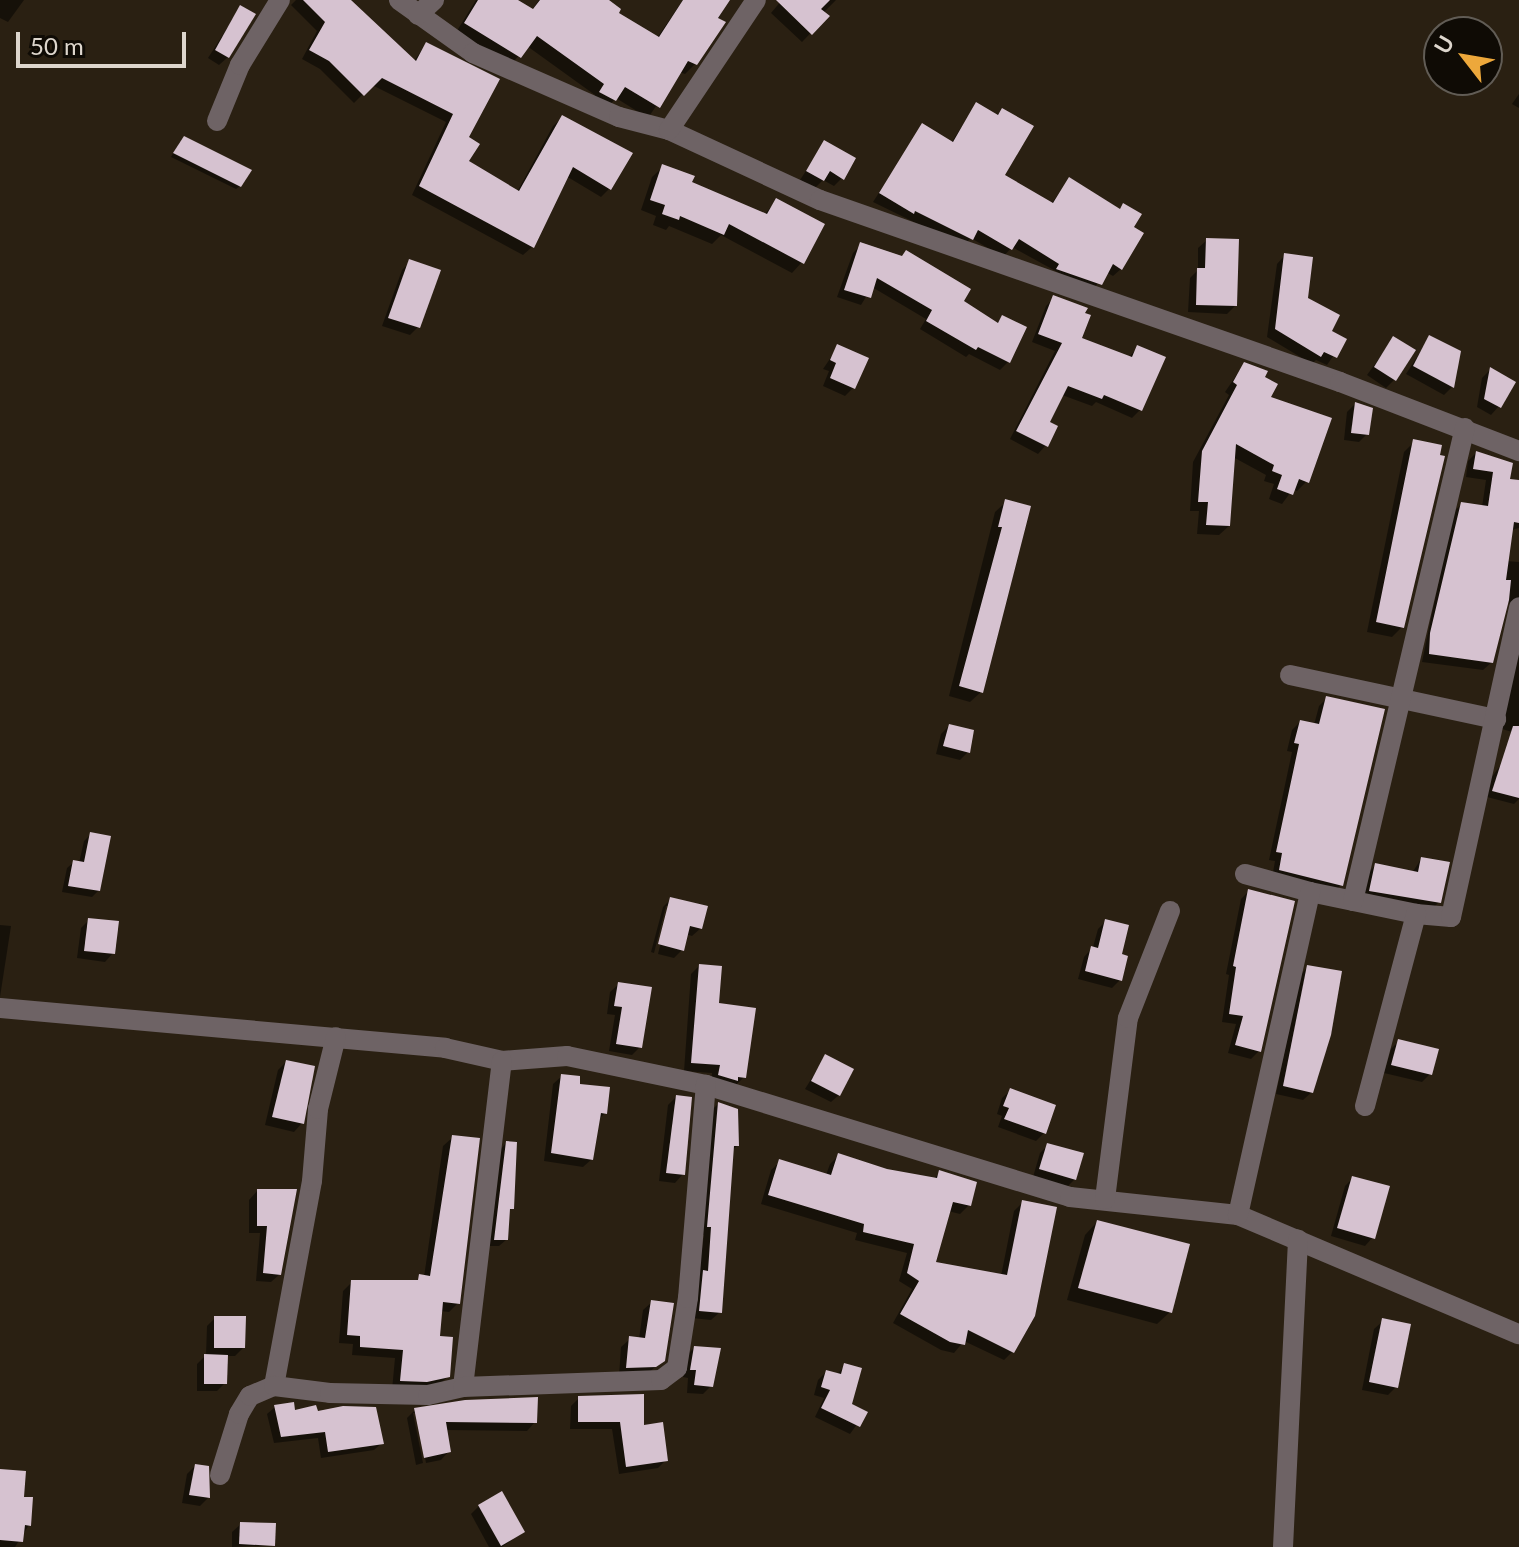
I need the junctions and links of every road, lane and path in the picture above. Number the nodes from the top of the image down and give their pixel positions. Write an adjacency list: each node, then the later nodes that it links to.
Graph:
1 (399, 0): 5 (street)
2 (434, 0): 5 (street)
3 (756, 0): 7 (street)
4 (277, 1): 6 (street)
5 (418, 15): 7 (street)
6 (217, 121)
7 (669, 130): 8 (street)
8 (1465, 428): 9 (street); 12 (street)
9 (1519, 451)
10 (1519, 607): 13 (street)
11 (1290, 675): 12 (street)
12 (1402, 697): 13 (street); 16 (street)
13 (1496, 719): 18 (street)
14 (1245, 874): 15 (street)
15 (1310, 892): 16 (street); 25 (street)
16 (1353, 901): 18 (street)
17 (1170, 911): 24 (street)
18 (1416, 914): 23 (street)
19 (0, 1008): 20 (street)
20 (336, 1037): 21 (street); 28 (street)
21 (502, 1061): 22 (street); 29 (street)
22 (706, 1085): 24 (street); 29 (street)
23 (1365, 1106)
24 (1105, 1199): 25 (street)
25 (1238, 1215): 26 (street)
26 (1298, 1239): 27 (street); 31 (street)
27 (1519, 1334)
28 (274, 1386): 29 (street); 30 (street)
29 (463, 1387)
30 (220, 1475)
31 (1283, 1547)

